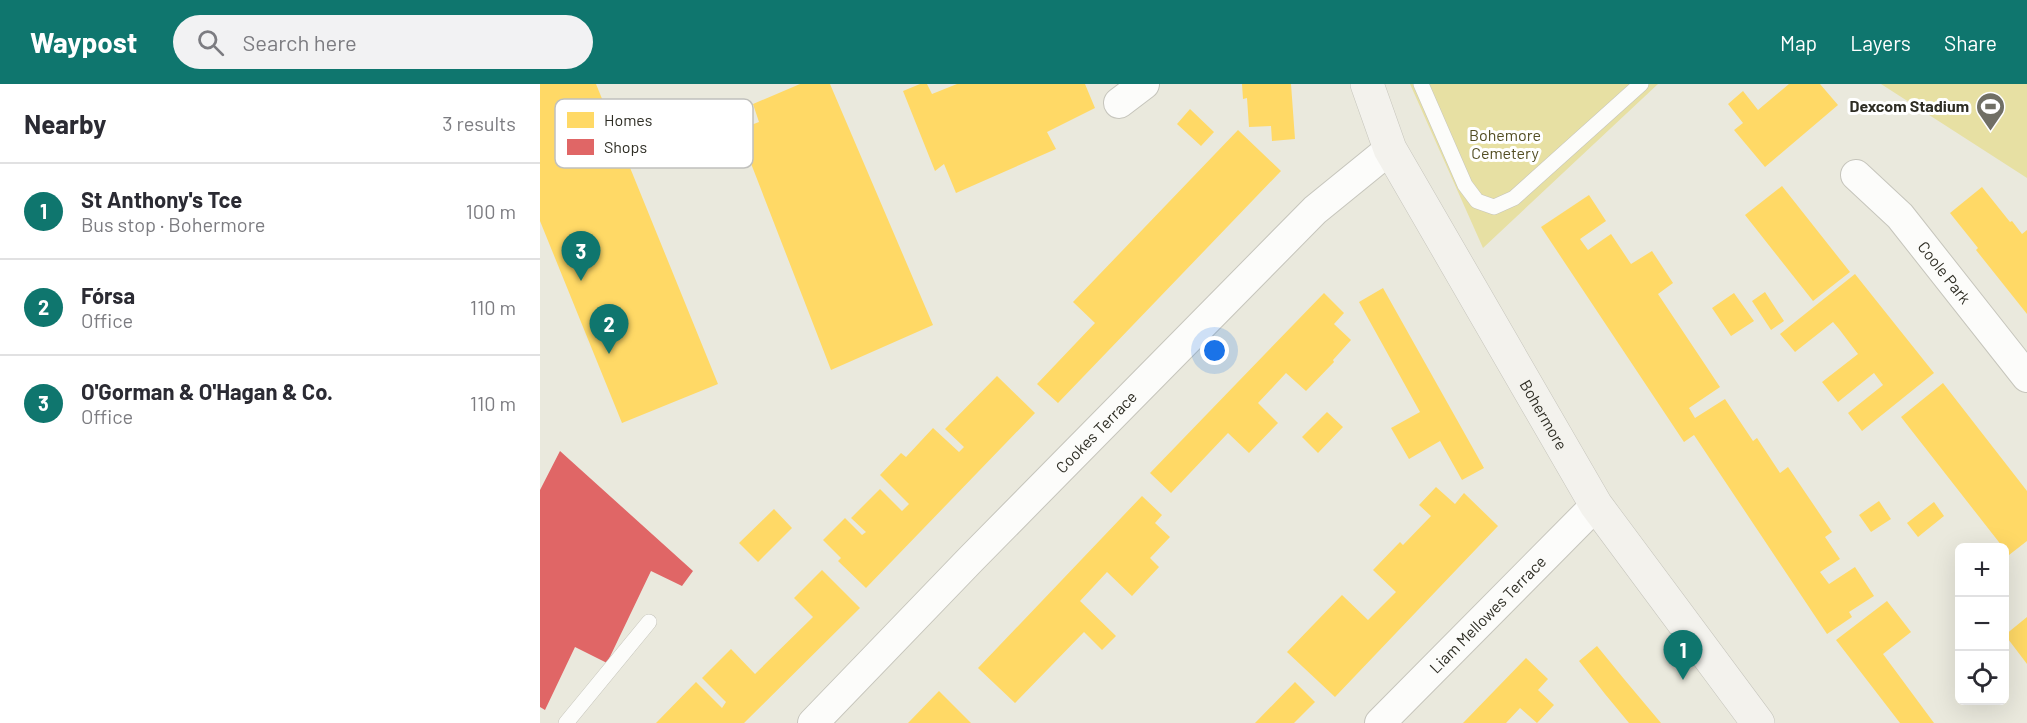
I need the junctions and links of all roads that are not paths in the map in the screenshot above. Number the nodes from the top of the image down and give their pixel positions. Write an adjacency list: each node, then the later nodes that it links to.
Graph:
1 (1144, 84): 5 (street)
2 (1367, 84): 6 (main road, Bohermore)
3 (1421, 84): 4 (lane)
4 (1641, 84)
5 (1119, 103)
6 (1390, 149): 9 (main road, Bohermore); 12 (street, Cookes Terrace)
7 (1856, 175): 8 (street, Coole Park)
8 (2027, 377)
9 (1596, 505): 13 (street, Liam Mellowes Terrace); 14 (main road, Bohermore)
10 (650, 622): 11 (lane)
11 (566, 723)
12 (813, 723)
13 (1380, 723)
14 (1758, 723)

